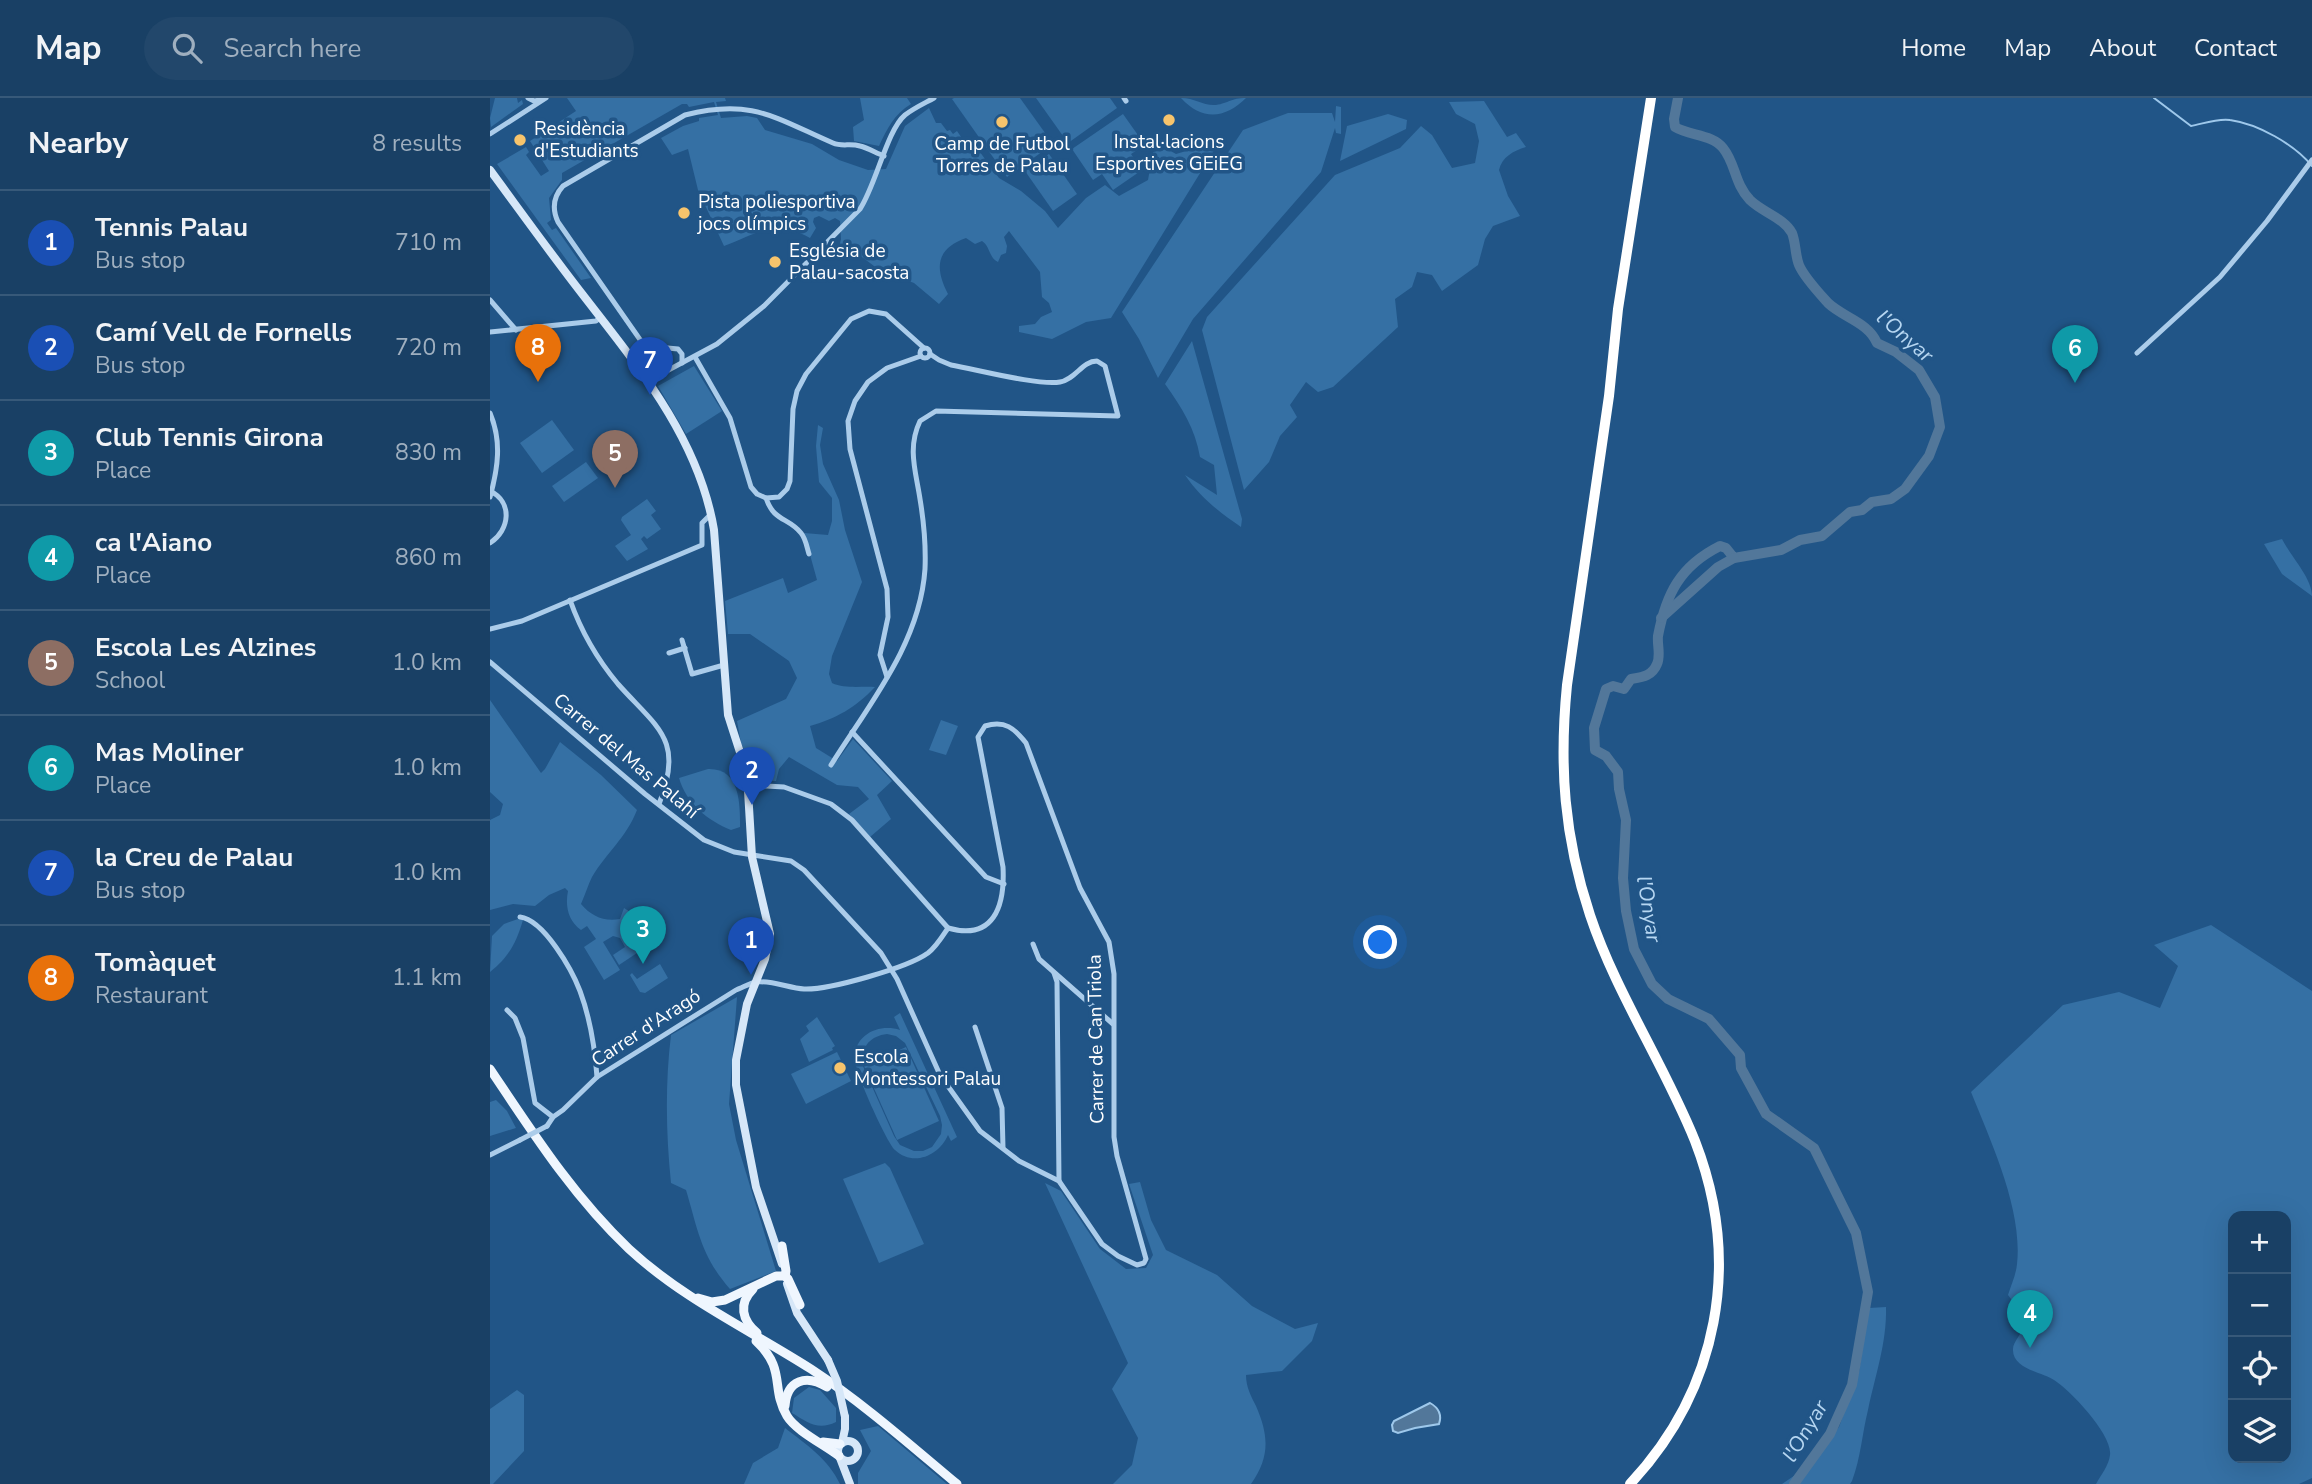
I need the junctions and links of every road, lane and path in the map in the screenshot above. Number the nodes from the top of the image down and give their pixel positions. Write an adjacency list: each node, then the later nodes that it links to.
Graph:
1 (527, 98): 4 (street); 5 (street)
2 (934, 98): 7 (street)
3 (1651, 98): 77 (highway)
4 (544, 99): 5 (street)
5 (523, 112): 6 (street)
6 (490, 134)
7 (884, 156): 18 (street); 19 (street)
8 (2312, 160): 15 (street)
9 (490, 170): 11 (street)
10 (490, 300): 12 (street)
11 (601, 317): 12 (street); 20 (street)
12 (516, 330): 13 (street)
13 (490, 332)
14 (925, 348): 16 (street); 17 (street); 23 (street)
15 (2137, 353)
16 (930, 354): 17 (street); 34 (street)
17 (921, 356): 34 (street)
18 (695, 357): 19 (street); 23 (street)
19 (682, 363): 20 (street)
20 (648, 381): 24 (street)
21 (490, 413): 22 (street)
22 (491, 493): 25 (street)
23 (766, 498): 26 (street)
24 (711, 514): 27 (street); 33 (street)
25 (490, 543)
26 (809, 554)
27 (570, 600): 28 (street); 38 (street)
28 (490, 629)
29 (682, 640): 30 (street)
30 (685, 648): 31 (street); 33 (street)
31 (669, 653)
32 (490, 662): 38 (street, Carrer del Mas Palahí)
33 (724, 665): 37 (street)
34 (887, 677): 35 (street)
35 (852, 732): 36 (street); 40 (street)
36 (831, 765)
37 (748, 785): 39 (street); 42 (street)
38 (659, 804): 39 (street, Carrer del Mas Palahí)
39 (752, 857): 44 (street, Carrer del Mas Palahí); 46 (street)
40 (1004, 884): 42 (street); 48 (street, Carrer de Can Triola)
41 (520, 917): 51 (street)
42 (947, 928): 44 (street)
43 (1033, 944): 45 (street)
44 (891, 970): 46 (street); 53 (street, Carrer del Mas Palahí)
45 (1054, 973): 48 (street); 55 (street)
46 (756, 982): 51 (street, Carrer d'Aragó); 56 (street)
47 (508, 1010): 52 (street)
48 (1113, 1024): 55 (street, Carrer de Can Triola)
49 (975, 1027): 53 (street)
50 (490, 1069): 62 (main road)
51 (597, 1077): 52 (street, Carrer d'Aragó)
52 (553, 1117): 54 (street, Carrer d'Aragó, bridge)
53 (1004, 1150): 55 (street, Carrer del Mas Palahí)
54 (490, 1156)
55 (1059, 1181)
56 (761, 1204): 57 (street); 58 (street)
57 (782, 1247): 59 (main road); 63 (street)
58 (781, 1263): 59 (main road)
59 (777, 1278): 60 (main road); 61 (main road); 63 (main road)
60 (757, 1285): 62 (main road); 66 (main road)
61 (788, 1288): 65 (street)
62 (690, 1296): 64 (main road)
63 (800, 1305): 65 (street)
64 (738, 1326): 66 (main road); 67 (main road)
65 (814, 1339): 69 (street, bridge)
66 (770, 1345): 68 (main road)
67 (784, 1411): 68 (main road); 70 (main road)
68 (879, 1419): 76 (main road)
69 (845, 1429): 71 (street); 72 (street)
70 (818, 1441): 72 (main road); 73 (main road)
71 (854, 1443): 72 (street); 74 (street)
72 (841, 1444): 73 (street)
73 (840, 1457): 74 (street); 75 (street)
74 (857, 1457): 75 (street)
75 (850, 1481)
76 (957, 1484)
77 (1630, 1484)

